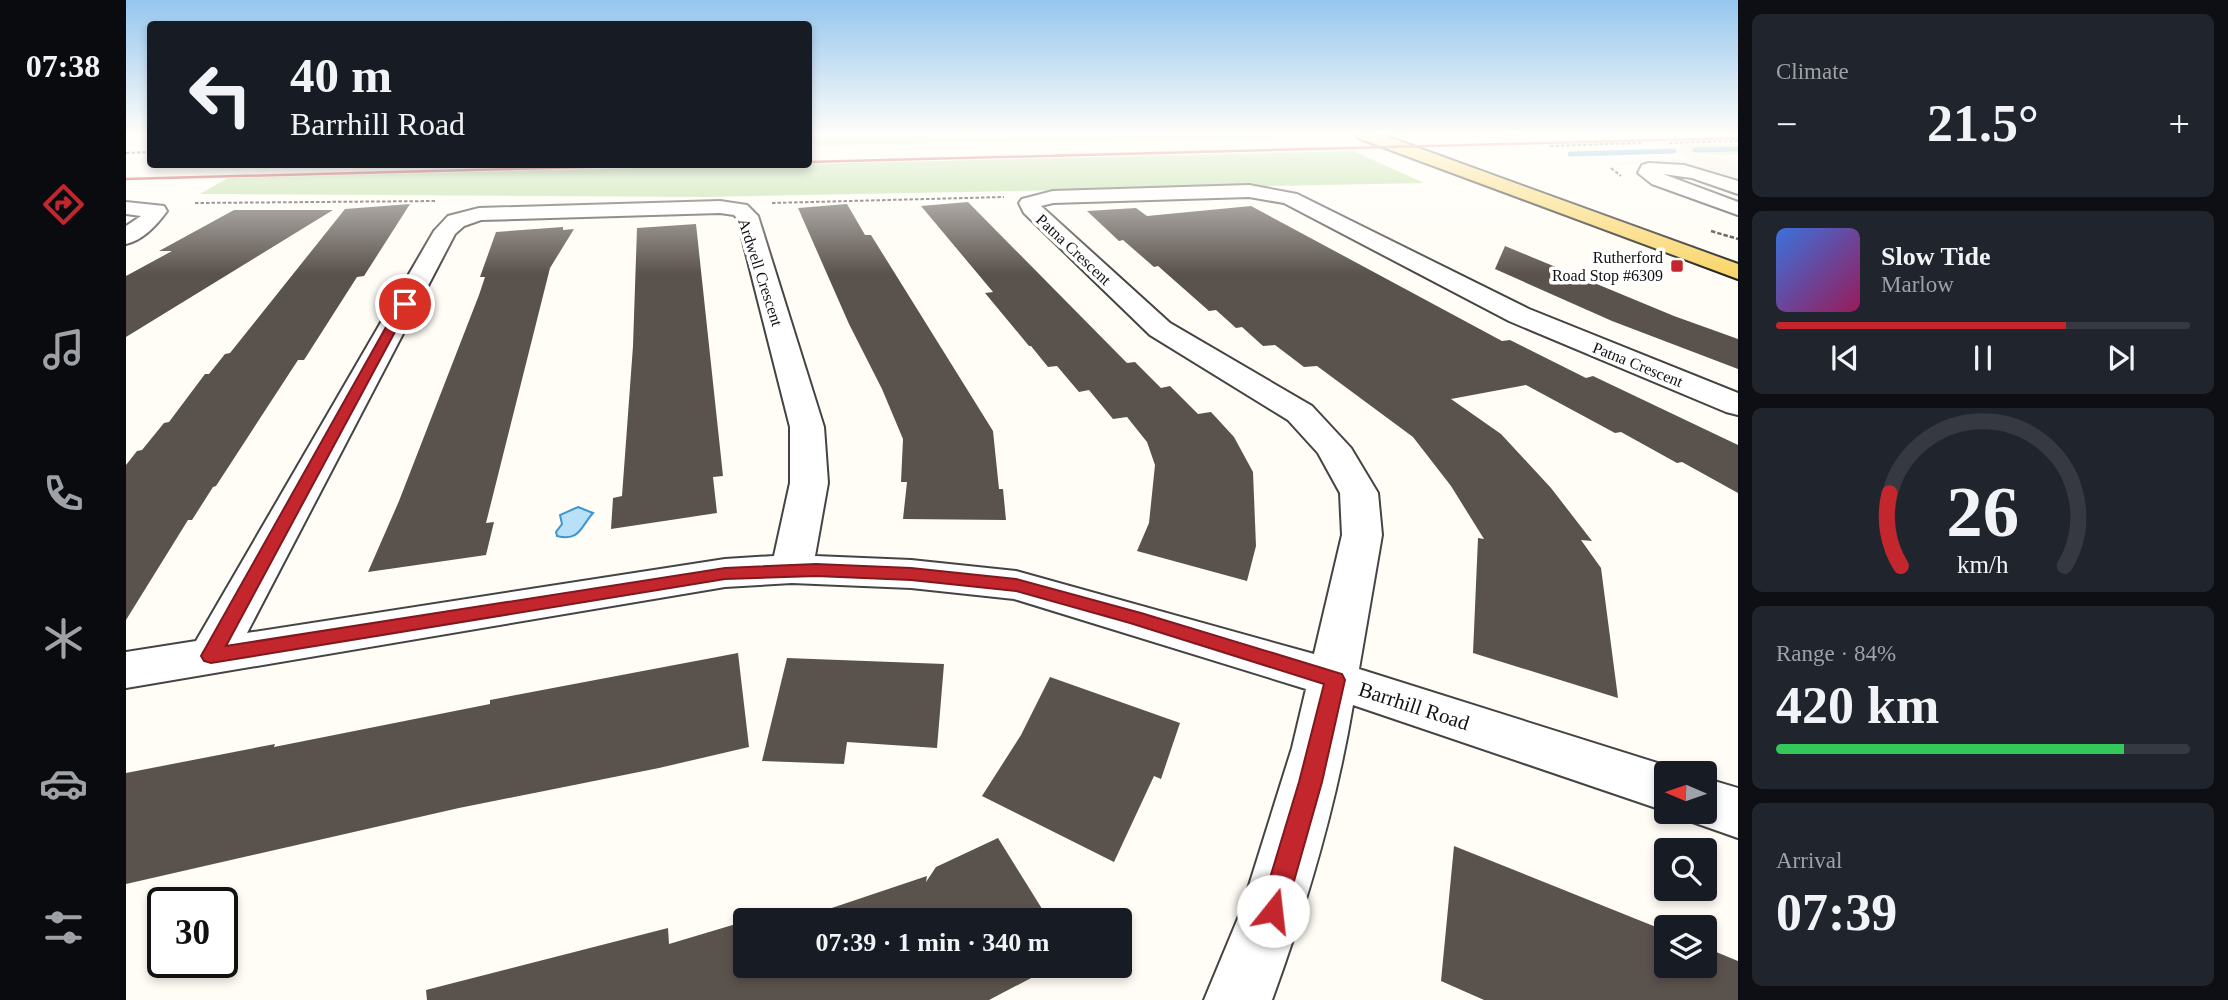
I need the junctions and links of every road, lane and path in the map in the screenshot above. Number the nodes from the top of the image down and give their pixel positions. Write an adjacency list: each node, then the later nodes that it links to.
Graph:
1 (1490, 181): 12 (main road)
2 (1535, 181): 11 (main road)
3 (1661, 181): 8 (street)
4 (1036, 200): 7 (path); 13 (street, Patna Crescent); 17 (street, Patna Crescent)
5 (195, 203): 9 (path)
6 (126, 208): 10 (street)
7 (740, 209): 9 (street, Ardwell Crescent); 14 (street, Ardwell Crescent)
8 (1738, 209)
9 (479, 214): 15 (street, Ardwell Crescent)
10 (126, 237)
11 (1738, 254)
12 (1738, 272)
13 (1738, 405)
14 (792, 569): 15 (street, Barrhill Road); 17 (street, Barrhill Road)
15 (211, 656): 16 (street, Barrhill Road)
16 (126, 670)
17 (1335, 680): 18 (street, Barrhill Road); 21 (street)
18 (1654, 785)
19 (1717, 806): 20 (street)
20 (1738, 813)
21 (1238, 1000)

